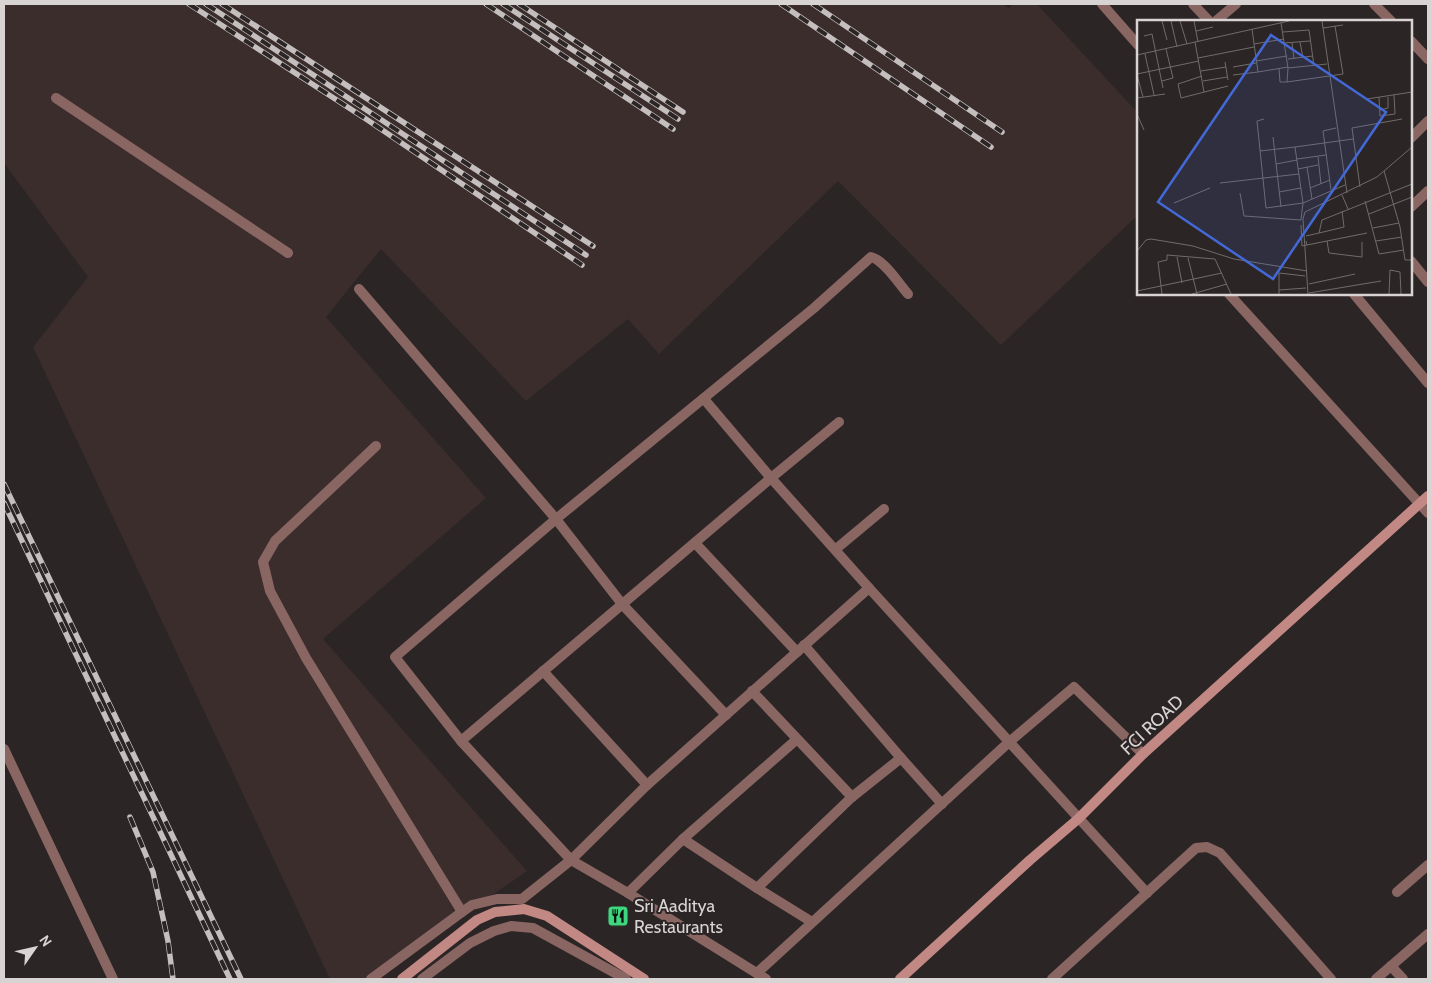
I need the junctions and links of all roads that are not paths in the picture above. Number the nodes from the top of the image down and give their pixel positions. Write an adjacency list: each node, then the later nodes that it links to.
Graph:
1 (1102, 4): 9 (street)
2 (1193, 4): 5 (street)
3 (1236, 4): 6 (street)
4 (1374, 4): 7 (street)
5 (1208, 20)
6 (1222, 20)
7 (1390, 20)
8 (1412, 42): 10 (street)
9 (1137, 44)
10 (1428, 59)
11 (56, 98): 16 (street)
12 (1428, 121): 13 (street)
13 (1412, 137)
14 (1428, 191): 15 (street)
15 (1412, 205)
16 (288, 253)
17 (1412, 262): 18 (street)
18 (1427, 278)
19 (359, 290): 32 (street)
20 (908, 294): 24 (street)
21 (1230, 295): 29 (street)
22 (1355, 295): 23 (street)
23 (1426, 376)
24 (704, 399): 27 (street); 32 (street)
25 (839, 422): 27 (street)
26 (376, 446): 58 (street)
27 (771, 478): 33 (street); 34 (street)
28 (1428, 496): 29 (street, FCI ROAD)
29 (1420, 504): 31 (street); 45 (street, FCI ROAD)
30 (884, 510): 34 (street)
31 (1428, 513)
32 (556, 519): 36 (street); 42 (street)
33 (696, 543): 36 (street); 37 (street)
34 (836, 549): 35 (street)
35 (869, 588): 37 (street); 43 (street)
36 (622, 604): 38 (street); 40 (street)
37 (801, 648): 39 (street); 46 (street)
38 (543, 671): 42 (street); 47 (street)
39 (752, 691): 40 (street); 41 (street)
40 (726, 715): 47 (street)
41 (796, 740): 48 (street); 51 (street)
42 (462, 741): 52 (street)
43 (1008, 743): 45 (street); 49 (street); 50 (street)
44 (4, 749): 63 (street)
45 (1143, 754): 50 (street, FCI ROAD)
46 (901, 758): 48 (street); 49 (street)
47 (647, 785): 52 (street)
48 (852, 798): 54 (street)
49 (942, 804): 59 (street)
50 (1078, 819): 57 (street); 70 (street, FCI ROAD)
51 (683, 839): 54 (street); 56 (street)
52 (571, 860): 56 (street); 58 (street)
53 (1428, 865): 55 (street)
54 (757, 888): 59 (street)
55 (1397, 892)
56 (628, 893): 62 (street)
57 (1147, 893): 71 (street); 72 (street)
58 (462, 912): 64 (street)
59 (812, 922): 62 (street)
60 (1427, 937): 61 (street)
61 (1391, 966): 73 (street); 74 (street)
62 (756, 973): 69 (street)
63 (113, 979)
64 (371, 979)
65 (402, 979): 68 (street)
66 (422, 979): 67 (street)
67 (626, 979)
68 (644, 979)
69 (766, 979)
70 (900, 979)
71 (1052, 979)
72 (1331, 979)
73 (1376, 979)
74 (1403, 979)

